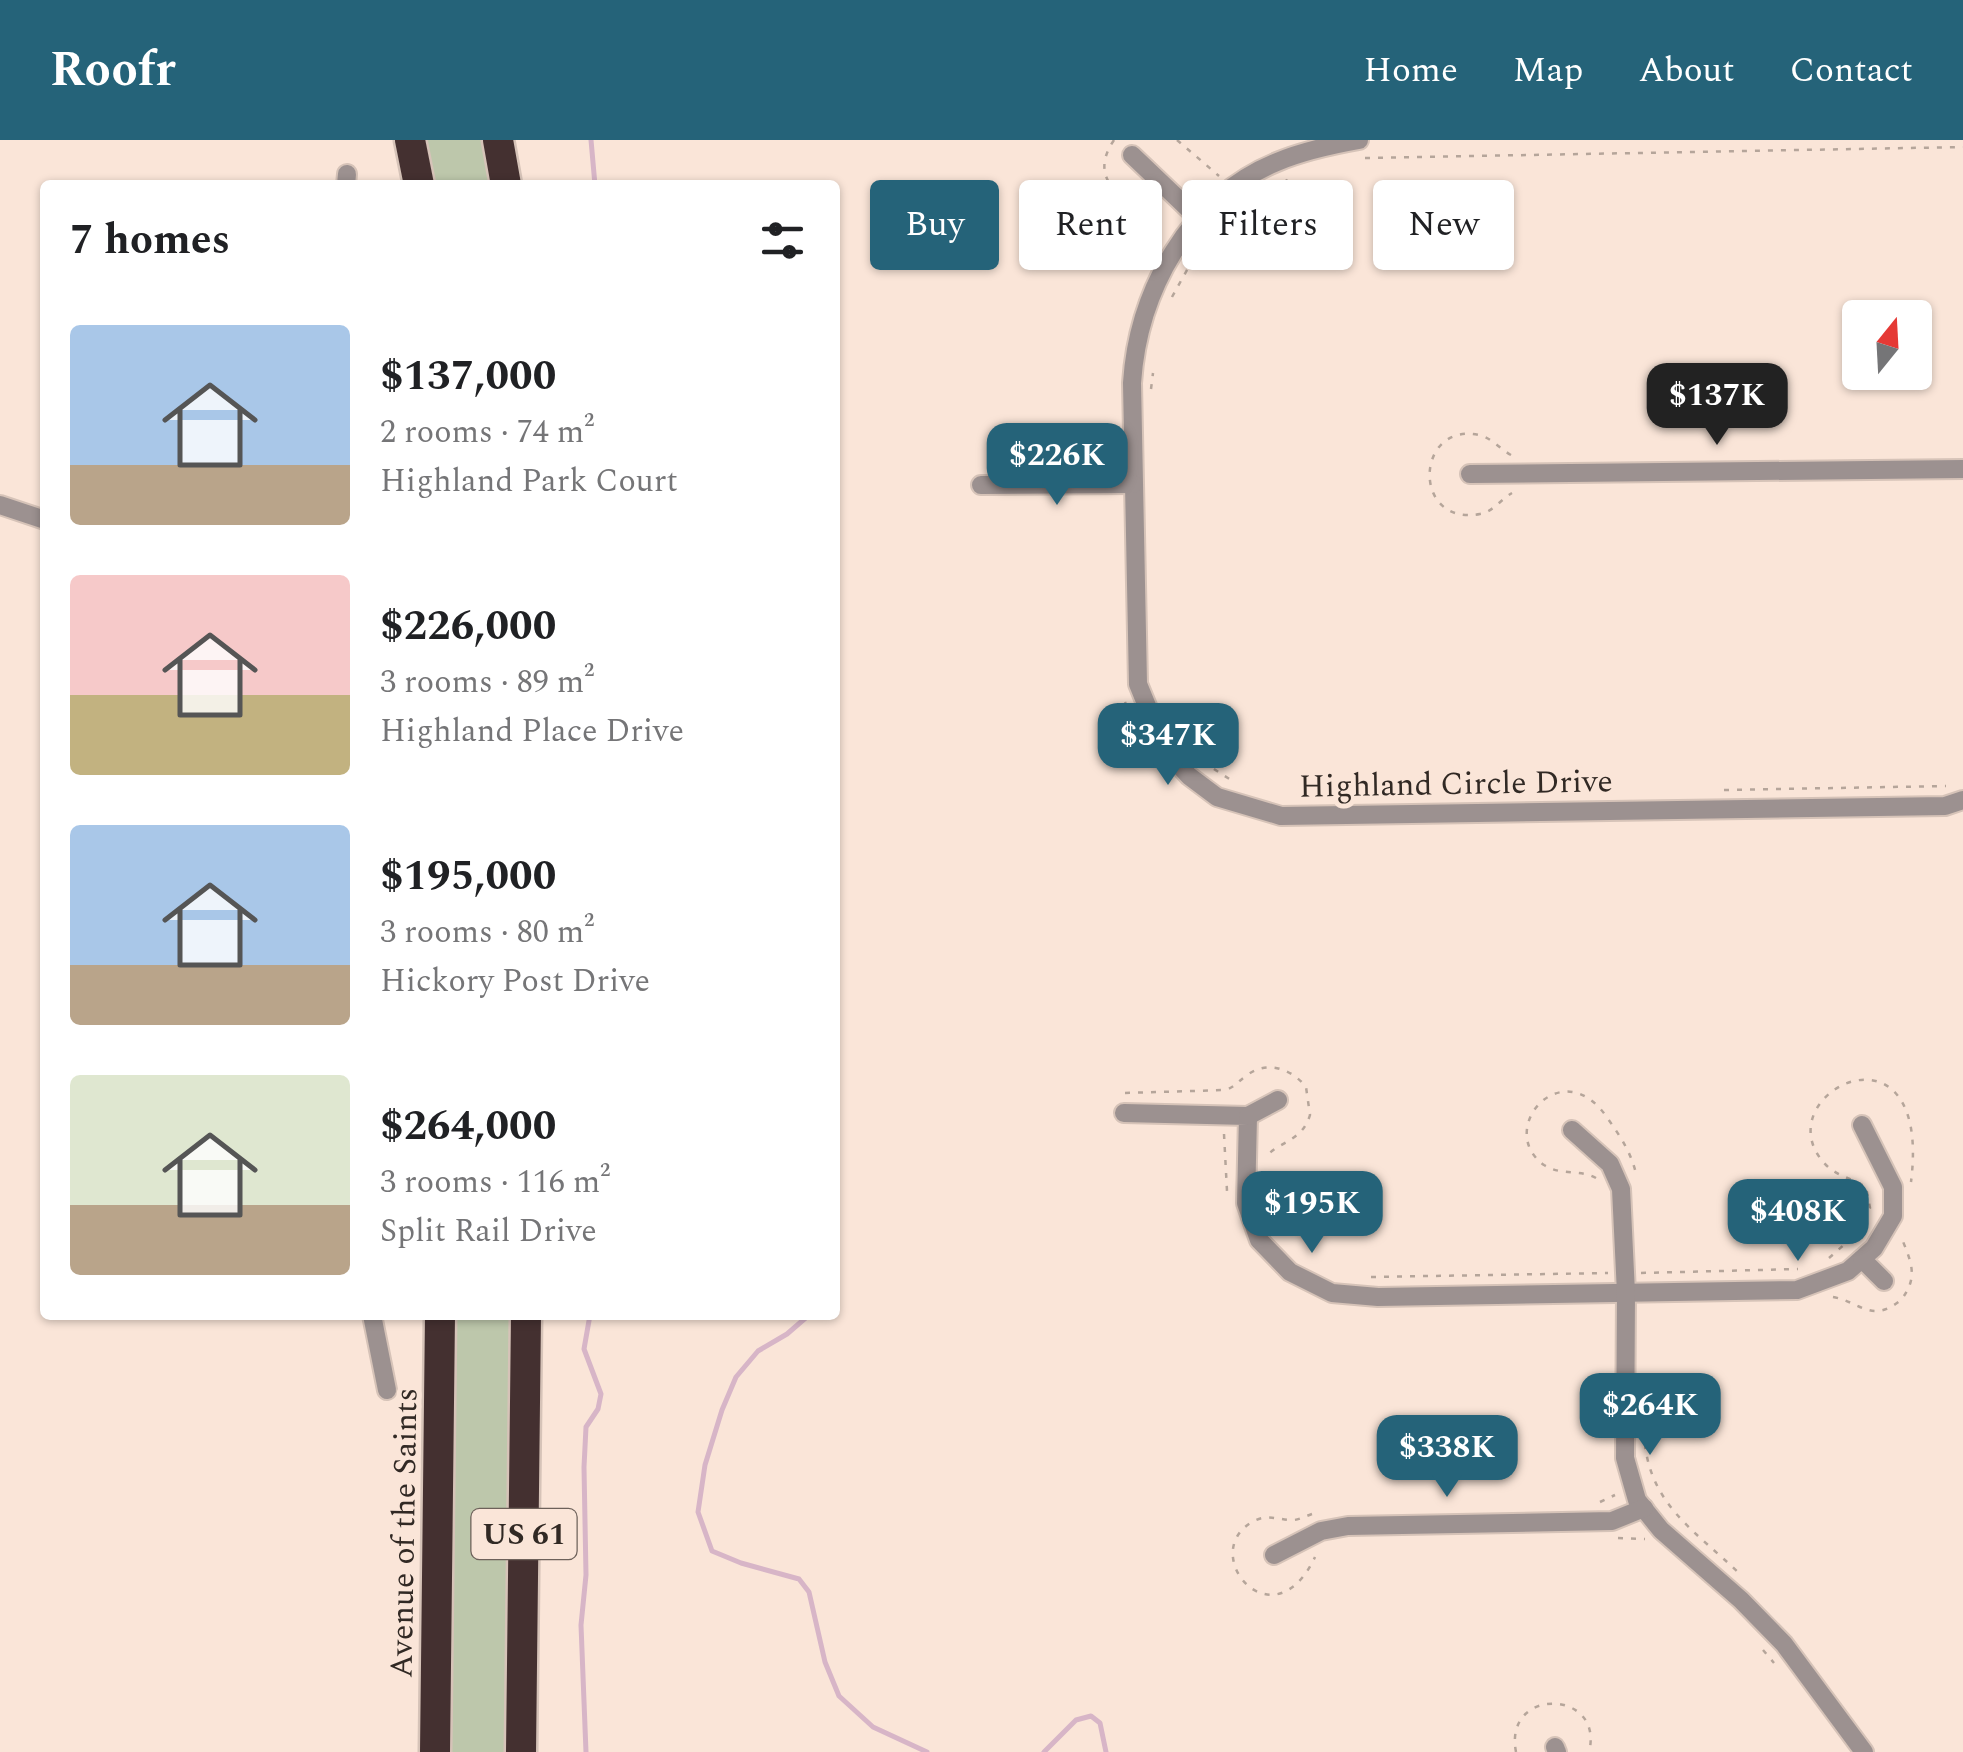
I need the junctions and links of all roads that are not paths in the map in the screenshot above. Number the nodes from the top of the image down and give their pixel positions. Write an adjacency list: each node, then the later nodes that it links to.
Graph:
1 (410, 140): 5 (highway)
2 (498, 140): 6 (highway)
3 (1359, 140): 7 (street, Highland Circle Drive)
4 (1132, 155): 8 (street)
5 (417, 180)
6 (505, 180)
7 (1249, 180)
8 (1182, 202)
9 (1182, 240): 12 (street, Highland Circle Drive)
10 (1963, 469): 11 (street)
11 (1470, 474)
12 (1125, 484): 13 (street); 16 (street, Highland Circle Drive)
13 (981, 485)
14 (0, 505): 15 (street)
15 (40, 518)
16 (1963, 800)
17 (1278, 1100): 19 (street)
18 (1124, 1113): 19 (street)
19 (1248, 1116): 24 (street)
20 (1862, 1125): 22 (street)
21 (1572, 1130): 24 (street)
22 (1862, 1258): 23 (street); 24 (street)
23 (1884, 1281)
24 (1616, 1293): 29 (street)
25 (373, 1320): 28 (street)
26 (440, 1320): 31 (highway, Avenue of the Saints / US 61)
27 (526, 1320): 32 (highway, US 61)
28 (388, 1390)
29 (1644, 1508): 30 (street); 33 (street)
30 (1274, 1555)
31 (435, 1752)
32 (521, 1752)
33 (1864, 1752)

